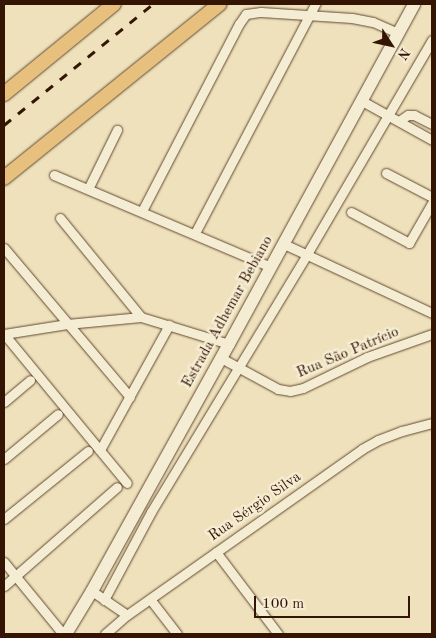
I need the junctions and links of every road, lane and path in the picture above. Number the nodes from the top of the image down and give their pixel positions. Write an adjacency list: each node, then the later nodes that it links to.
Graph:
1 (114, 4): 8 (main road)
2 (220, 4): 17 (main road)
3 (315, 4): 5 (street)
4 (414, 4): 6 (main road, Estrada Adhemar Bebiano)
5 (309, 16): 6 (street); 21 (street); 24 (street)
6 (398, 33): 9 (main road, Estrada Adhemar Bebiano)
7 (432, 40): 10 (street)
8 (4, 94)
9 (362, 100): 10 (street); 25 (main road, Estrada Adhemar Bebiano)
10 (388, 115): 11 (street); 27 (street)
11 (399, 121): 12 (street); 14 (street)
12 (432, 124)
13 (117, 130): 18 (street)
14 (432, 140)
15 (386, 173): 19 (street)
16 (54, 175): 18 (street)
17 (4, 178)
18 (88, 189): 21 (street)
19 (432, 197)
20 (432, 203): 22 (street)
21 (142, 211): 24 (street)
22 (351, 212)
23 (60, 218): 30 (street)
24 (195, 233): 28 (street)
25 (284, 244): 27 (street); 28 (main road, Estrada Adhemar Bebiano)
26 (4, 248): 31 (street)
27 (308, 254): 29 (street); 37 (street)
28 (271, 267): 35 (main road, Estrada Adhemar Bebiano)
29 (432, 313)
30 (141, 317): 31 (street); 32 (street)
31 (67, 324): 33 (street); 39 (street)
32 (169, 325): 35 (street); 39 (street)
33 (4, 334): 43 (street)
34 (432, 334): 37 (street, Rua São Patrício)
35 (229, 344): 36 (main road, Estrada Adhemar Bebiano)
36 (221, 358): 37 (street, Rua São Patrício); 53 (main road, Estrada Adhemar Bebiano)
37 (239, 368): 55 (street)
38 (30, 380): 40 (street)
39 (130, 397): 43 (street)
40 (4, 402)
41 (58, 414): 45 (street)
42 (432, 424): 49 (street, Rua Sérgio Silva)
43 (100, 450): 46 (street)
44 (88, 451): 48 (street)
45 (4, 459)
46 (126, 483)
47 (117, 487): 51 (street)
48 (4, 519)
49 (216, 552): 54 (street, Rua Sérgio Silva); 60 (street)
50 (4, 562): 51 (street)
51 (16, 576): 52 (street); 57 (street)
52 (4, 586)
53 (92, 591): 55 (street); 57 (main road, Estrada Adhemar Bebiano)
54 (150, 599): 56 (street, Rua Sérgio Silva); 59 (street)
55 (104, 600): 56 (street)
56 (127, 615): 58 (street, Rua Sérgio Silva)
57 (65, 634)
58 (105, 634)
59 (177, 634)
60 (278, 634)

